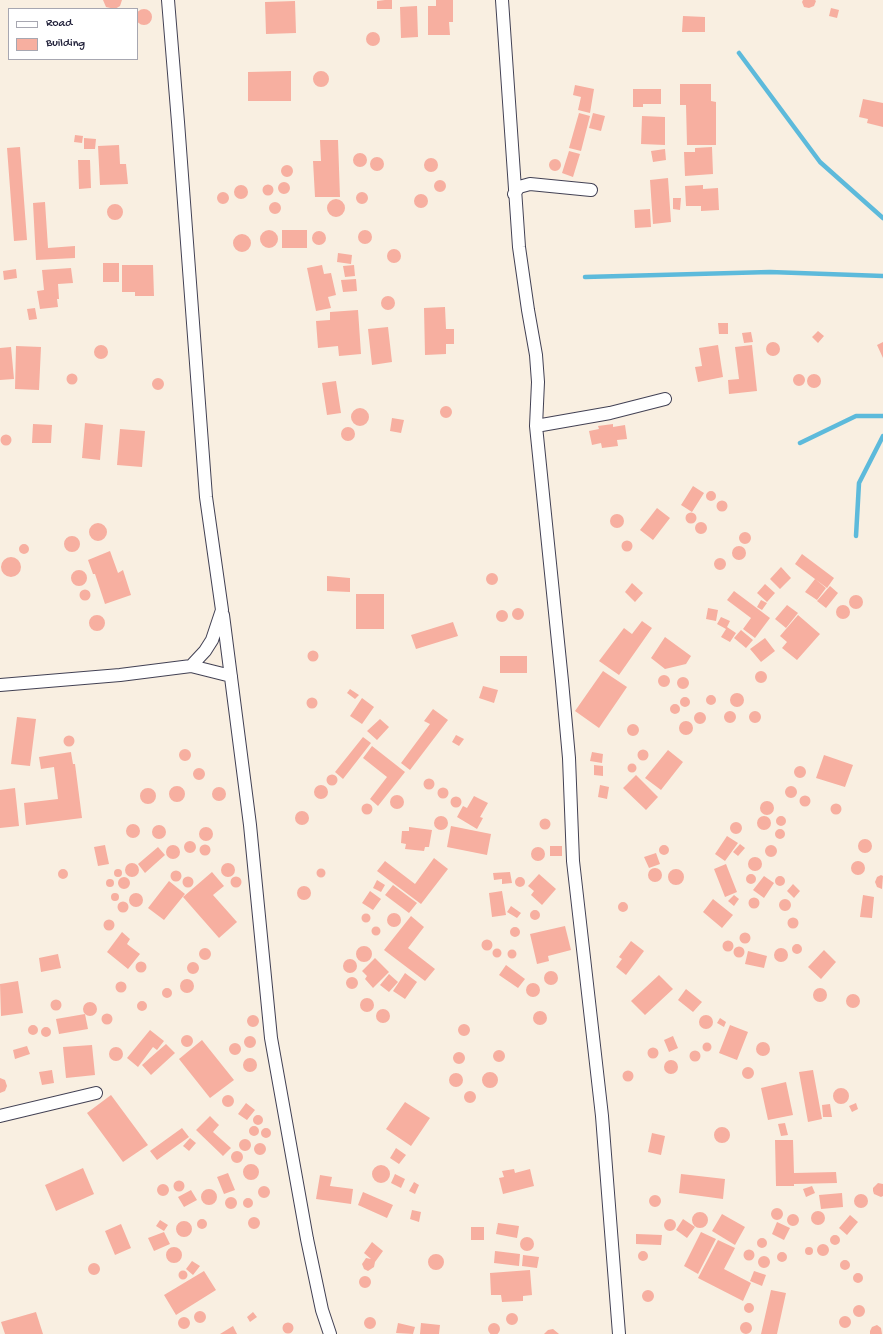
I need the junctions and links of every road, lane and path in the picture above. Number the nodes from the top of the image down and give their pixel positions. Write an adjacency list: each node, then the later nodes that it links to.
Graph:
1 (168, 0): 7 (street)
2 (502, 0): 4 (street)
3 (591, 190): 4 (street)
4 (514, 194): 6 (street)
5 (665, 399): 6 (street)
6 (536, 426): 14 (street)
7 (222, 610): 8 (street); 9 (street)
8 (191, 666): 9 (street); 10 (street)
9 (231, 676): 13 (street)
10 (0, 685)
11 (96, 1092): 12 (street)
12 (0, 1116)
13 (330, 1334)
14 (619, 1334)

